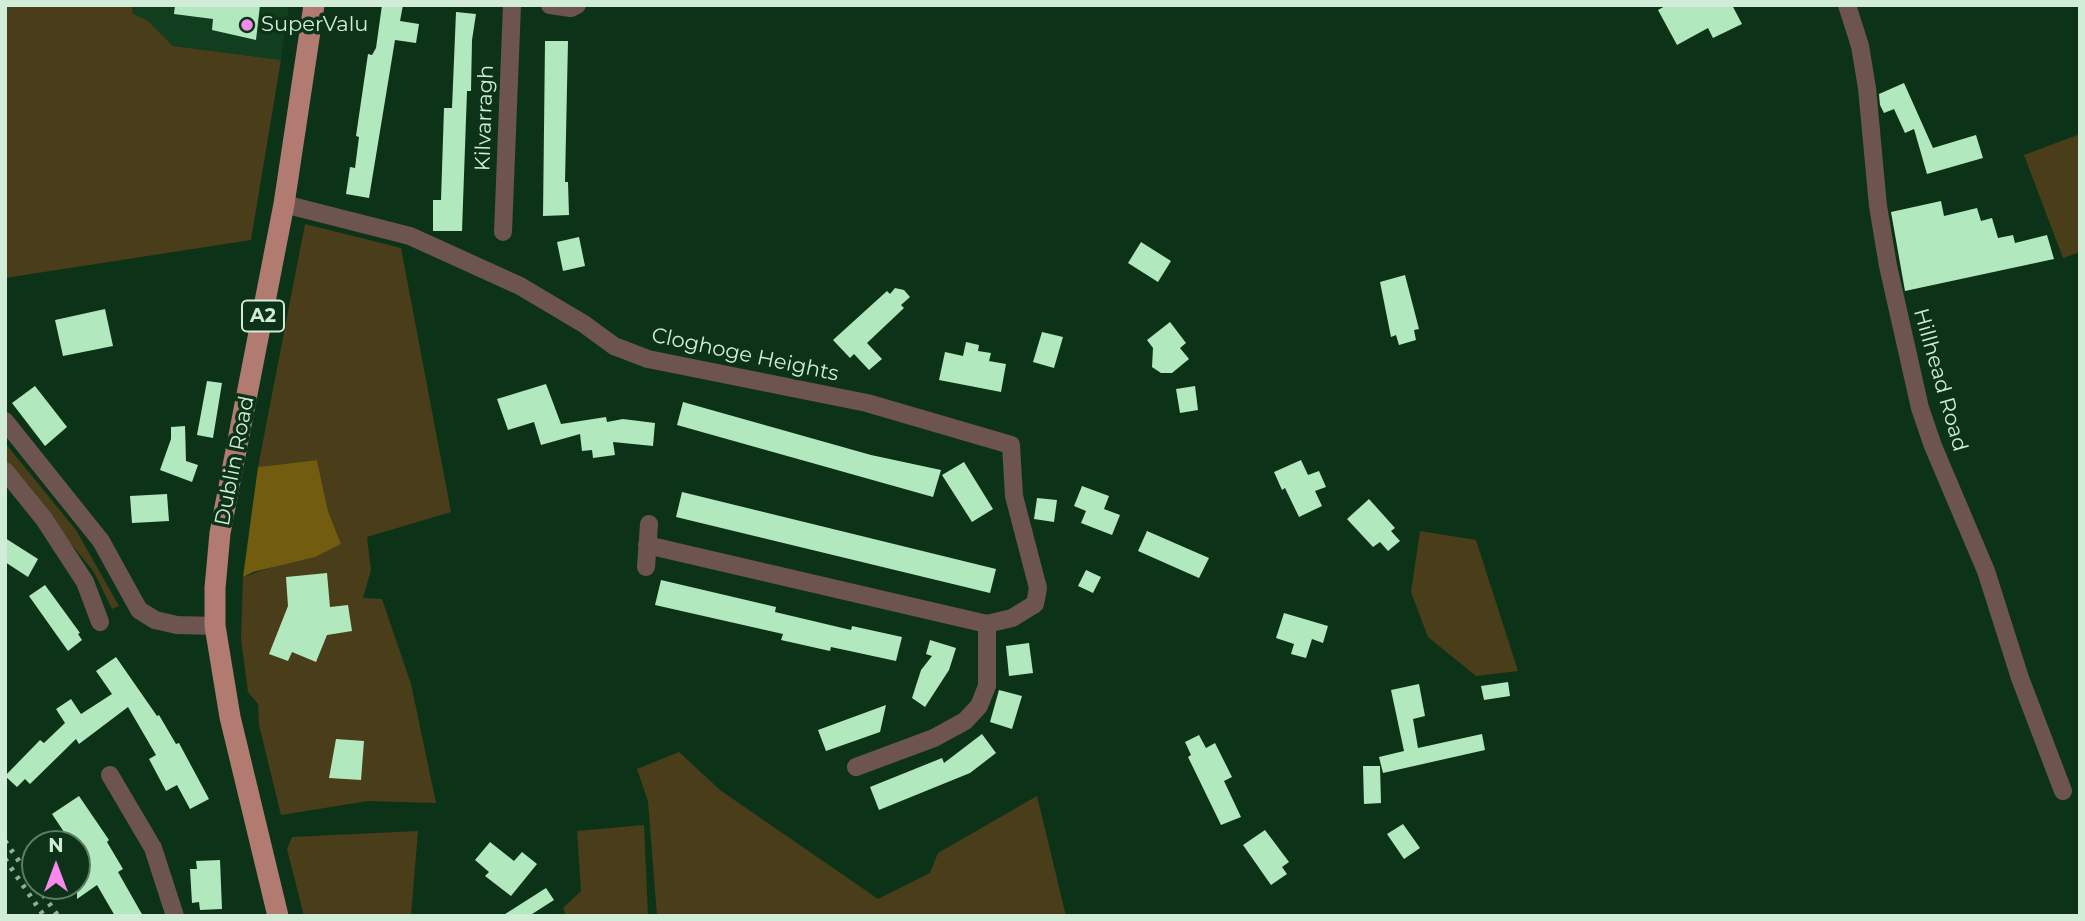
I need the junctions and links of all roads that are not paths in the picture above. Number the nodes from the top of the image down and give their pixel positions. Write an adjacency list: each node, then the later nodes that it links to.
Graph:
1 (314, 5): 6 (main road, Dublin Road / A2)
2 (512, 5): 7 (street, Kilvarragh)
3 (550, 5): 4 (street)
4 (577, 5)
5 (1847, 5): 18 (street, Hillhead Road)
6 (284, 204): 14 (street, Cloghoge Heights); 15 (main road, Dublin Road / A2)
7 (503, 232)
8 (5, 421): 15 (street)
9 (5, 471): 13 (street)
10 (649, 524): 11 (street)
11 (647, 545): 12 (street); 14 (street)
12 (646, 567)
13 (100, 622)
14 (987, 624): 16 (street)
15 (215, 626): 20 (main road, Dublin Road / A2)
16 (856, 767)
17 (110, 775): 19 (street)
18 (2063, 791)
19 (175, 916)
20 (278, 916)

